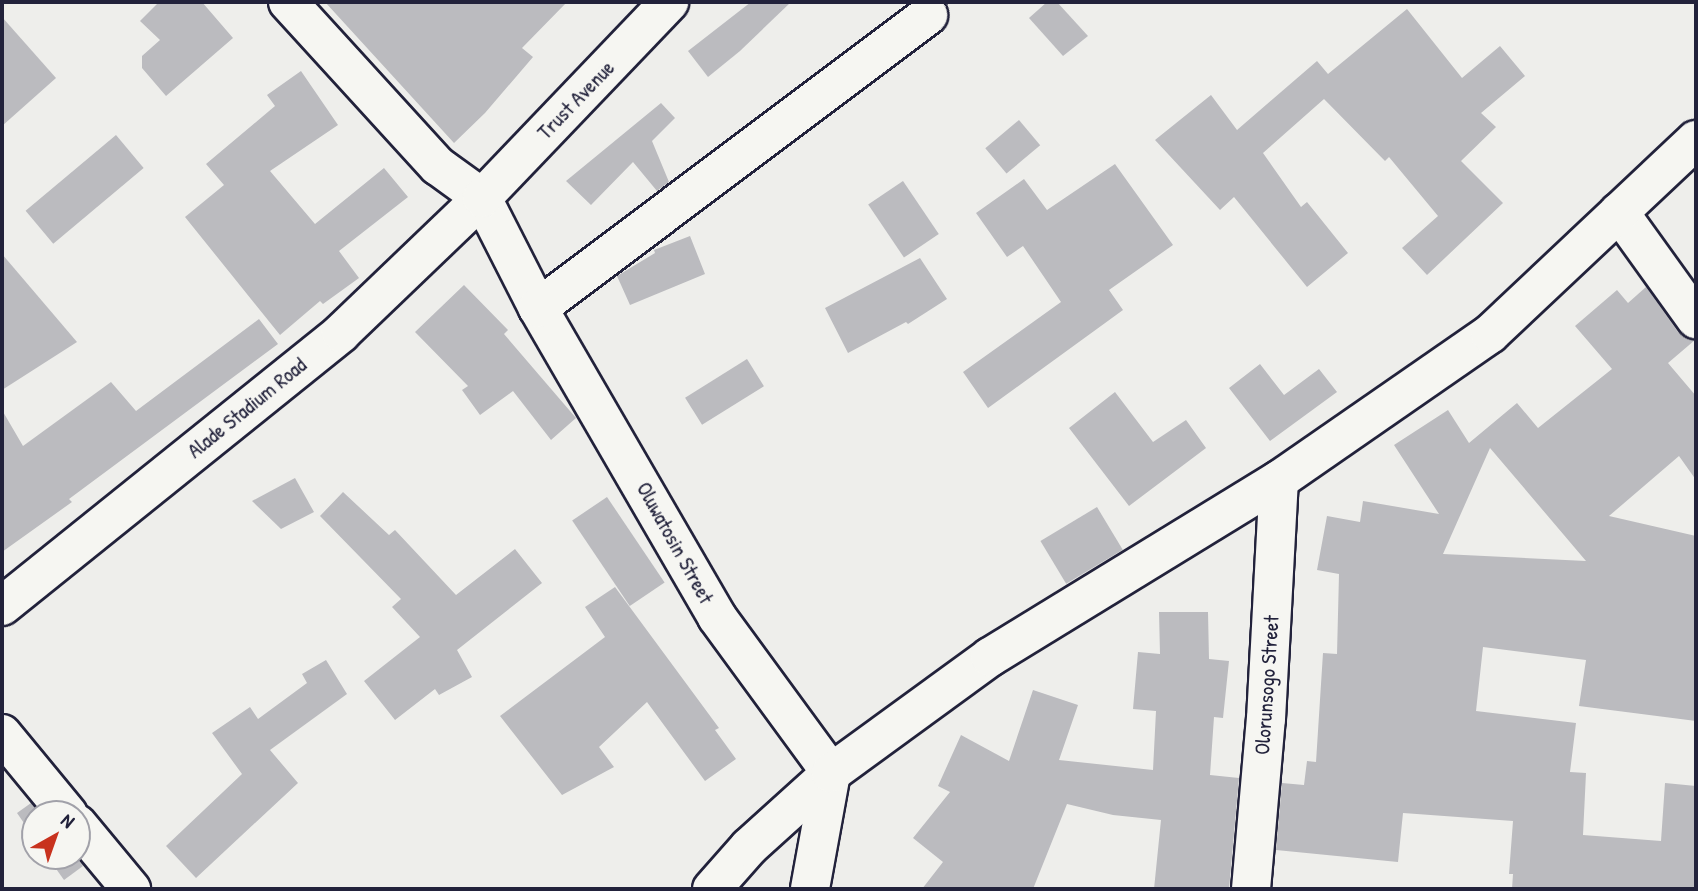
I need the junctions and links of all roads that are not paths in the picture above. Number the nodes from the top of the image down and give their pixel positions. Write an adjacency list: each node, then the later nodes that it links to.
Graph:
1 (288, 2): 5 (street)
2 (669, 2): 5 (street, Trust Avenue)
3 (928, 15): 7 (street)
4 (1696, 140): 6 (street)
5 (482, 198): 7 (street, Oluwatosin Street); 10 (street, Alade Stadium Road)
6 (1619, 212): 8 (street); 9 (street)
7 (538, 308): 12 (street, Oluwatosin Street)
8 (1696, 319)
9 (1279, 480): 12 (street); 18 (street, Olorunsogo Street)
10 (2, 606)
11 (2, 734): 13 (street)
12 (831, 773): 16 (street); 17 (street)
13 (56, 800)
14 (91, 841): 15 (street)
15 (131, 889)
16 (712, 889)
17 (810, 889)
18 (1251, 889)

